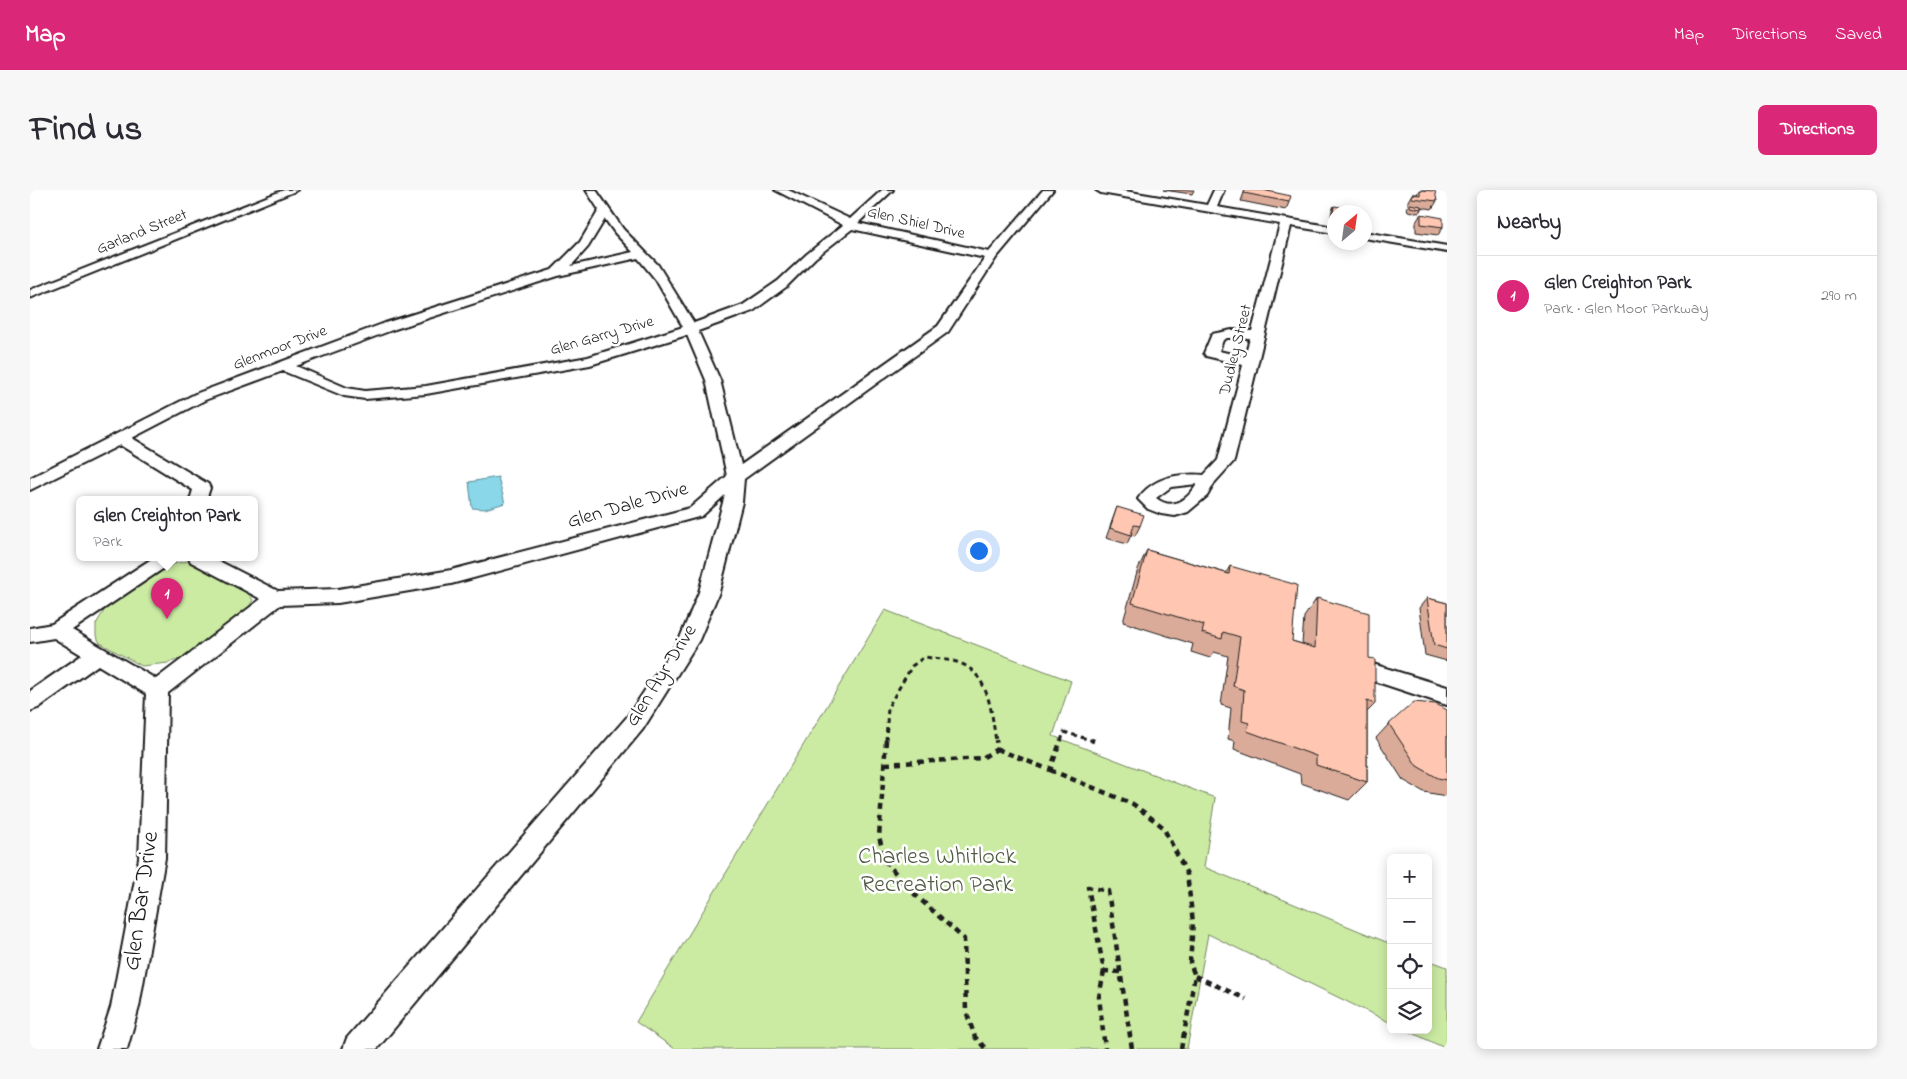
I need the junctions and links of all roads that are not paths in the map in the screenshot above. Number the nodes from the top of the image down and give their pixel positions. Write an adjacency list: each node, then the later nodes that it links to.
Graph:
1 (293, 190): 18 (street, Garland Street)
2 (591, 190): 9 (street, Glen Ayr Drive)
3 (780, 190): 11 (street, Glen Shiel Drive)
4 (888, 190): 11 (street, Glen Garry Drive)
5 (1048, 190): 16 (street, Glen Dale Drive)
6 (1101, 190): 8 (street)
7 (1219, 190): 8 (street)
8 (1211, 209): 10 (street)
9 (604, 211): 15 (street, Glen Ayr Drive); 17 (street)
10 (1286, 222): 12 (street); 20 (street, Dudley Street)
11 (851, 224): 16 (street, Glen Shiel Drive); 19 (street, Glen Garry Drive)
12 (1327, 229)
13 (1372, 236): 14 (street)
14 (1447, 249)
15 (640, 254): 17 (street, Glenmoor Drive); 19 (street, Glen Ayr Drive)
16 (992, 256): 24 (street, Glen Dale Drive)
17 (556, 273): 22 (street, Glenmoor Drive)
18 (30, 294)
19 (691, 329): 22 (street, Glen Garry Drive); 24 (street, Glen Ayr Drive)
20 (1258, 335): 21 (street, Dudley Street); 21 (street)
21 (1251, 363): 25 (street, Dudley Street)
22 (284, 366): 23 (street, Glenmoor Drive)
23 (120, 438): 26 (street, Glenmoor Drive); 27 (street)
24 (736, 477): 30 (street, Glen Dale Drive); 39 (street, Glen Ayr Drive)
25 (1208, 480)
26 (30, 486)
27 (199, 496)
28 (161, 561): 31 (street)
29 (204, 561): 30 (street, Glen Dale Drive)
30 (275, 598): 35 (street)
31 (57, 630): 32 (street); 33 (street)
32 (30, 635)
33 (97, 655): 35 (street); 37 (street)
34 (1363, 669): 36 (street)
35 (157, 690): 38 (street, Glen Bar Drive)
36 (1447, 696)
37 (30, 702)
38 (112, 1049)
39 (358, 1049)

